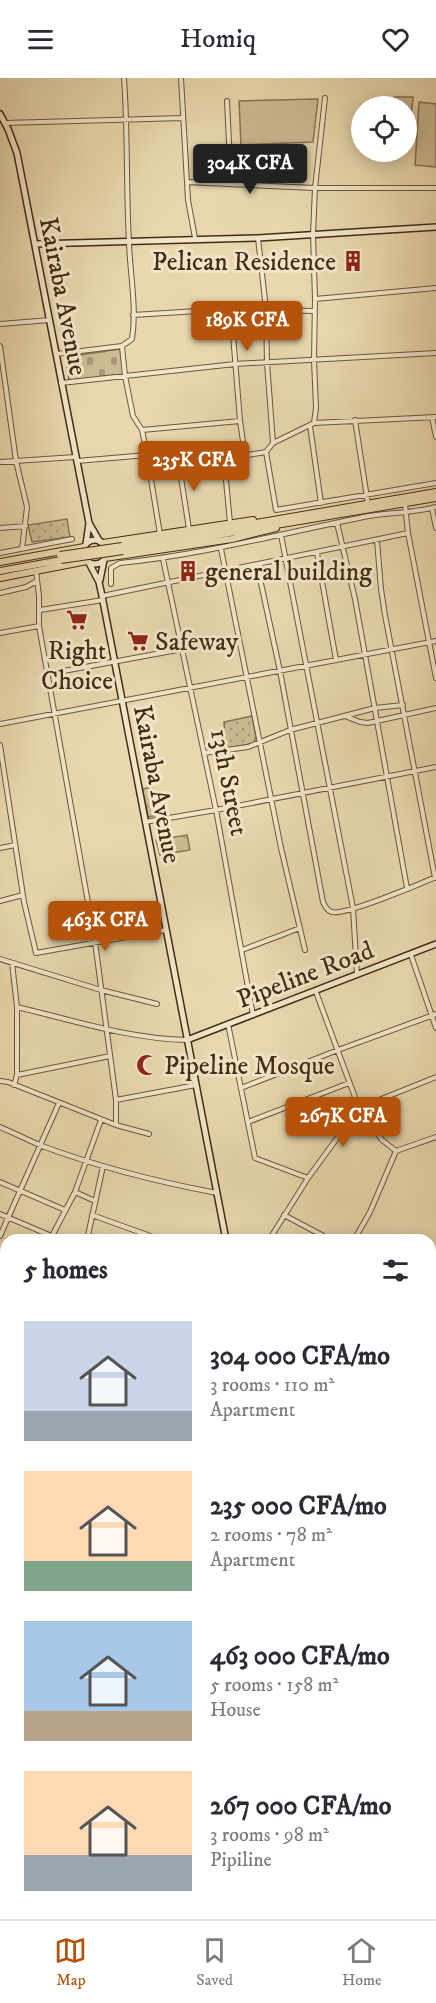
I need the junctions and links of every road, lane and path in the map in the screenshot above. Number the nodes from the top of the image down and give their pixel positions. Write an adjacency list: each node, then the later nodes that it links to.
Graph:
1 (124, 78): 7 (street)
2 (181, 78): 6 (street)
3 (324, 98): 11 (street)
4 (228, 102): 10 (street)
5 (0, 114): 8 (street, Kairaba Avenue)
6 (183, 117): 7 (street); 9 (street)
7 (127, 120): 8 (street); 17 (street)
8 (5, 123): 18 (street, Kairaba Avenue)
9 (187, 182): 10 (street); 15 (street)
10 (231, 183): 11 (street)
11 (315, 188): 12 (street); 14 (street)
12 (436, 188)
13 (436, 227): 14 (street)
14 (313, 234): 16 (street); 20 (street)
15 (195, 238): 16 (street); 17 (street)
16 (258, 238): 22 (street)
17 (129, 242): 18 (street); 24 (street)
18 (35, 244): 25 (street, Kairaba Avenue)
19 (436, 288): 20 (street)
20 (315, 298): 23 (street)
21 (231, 309): 22 (street); 24 (street); 33 (street)
22 (266, 309): 23 (street); 32 (street)
23 (314, 311): 31 (street)
24 (133, 315): 28 (street)
25 (50, 320): 26 (street); 30 (street, Kairaba Avenue)
26 (0, 324)
27 (0, 346): 49 (street)
28 (122, 346): 30 (street); 34 (street)
29 (436, 353): 31 (street)
30 (56, 354): 35 (street, Kairaba Avenue)
31 (314, 360): 32 (street); 39 (street)
32 (267, 363): 33 (street); 42 (street)
33 (235, 364): 34 (street); 38 (street)
34 (125, 376): 35 (street); 40 (street)
35 (61, 383): 46 (street, Kairaba Avenue)
36 (434, 417): 37 (street); 41 (street)
37 (355, 420): 39 (street); 53 (street)
38 (240, 421): 40 (street); 45 (street)
39 (312, 425): 42 (street); 55 (street)
40 (142, 430): 44 (street)
41 (436, 437)
42 (273, 443): 43 (street)
43 (266, 452): 45 (street); 55 (street)
44 (147, 455): 46 (street); 48 (street); 70 (street)
45 (245, 455): 47 (street)
46 (75, 459): 49 (street); 61 (street, Kairaba Avenue)
47 (224, 459): 48 (street); 62 (street)
48 (176, 460): 68 (street)
49 (16, 461): 50 (street); 65 (street)
50 (0, 462)
51 (436, 483): 53 (street)
52 (436, 492): 56 (main road)
53 (366, 495): 55 (street); 56 (street)
54 (436, 498): 57 (main road)
55 (321, 503)
56 (368, 504): 60 (main road)
57 (405, 504): 59 (street); 60 (main road)
58 (434, 508): 59 (street); 67 (street)
59 (406, 513): 63 (street); 69 (street)
60 (278, 522): 62 (main road); 64 (main road); 81 (main road)
61 (88, 523): 74 (street); 75 (street)
62 (230, 523): 68 (main road)
63 (337, 523): 71 (street); 76 (street)
64 (265, 524): 85 (main road, bridge); 87 (main road, bridge)
65 (26, 526): 66 (street); 77 (street)
66 (0, 528)
67 (436, 528)
68 (189, 529): 70 (main road)
69 (408, 533): 73 (street); 101 (street)
70 (160, 534): 74 (main road)
71 (281, 535): 78 (street); 83 (street)
72 (72, 539): 77 (street)
73 (377, 540): 76 (street); 103 (street)
74 (101, 543): 75 (street); 81 (street)
75 (85, 545): 84 (street); 85 (main road)
76 (344, 548): 80 (street); 104 (street)
77 (22, 549): 79 (street)
78 (221, 549): 82 (street); 89 (street)
79 (0, 553)
80 (317, 553): 83 (street); 105 (street)
81 (104, 559): 84 (street); 92 (street)
82 (163, 559): 93 (street); 94 (street, 13th Street)
83 (286, 559): 86 (street); 107 (street)
84 (88, 562): 88 (main road); 92 (street)
85 (0, 564)
86 (257, 565): 89 (street); 108 (street)
87 (0, 571)
88 (36, 571): 90 (main road); 91 (street)
89 (226, 571): 94 (street); 110 (street)
90 (0, 578)
91 (37, 580): 95 (street); 97 (street)
92 (99, 582): 96 (street, Kairaba Avenue)
93 (111, 584)
94 (168, 584): 96 (street); 102 (street, 13th Street)
95 (0, 593)
96 (103, 598): 97 (street); 106 (street, Kairaba Avenue)
97 (40, 610): 98 (street)
98 (39, 626): 99 (street); 109 (street)
99 (0, 633)
100 (436, 641): 101 (street)
101 (429, 642): 103 (street); 111 (street)
102 (183, 649): 106 (street); 112 (street, 13th Street)
103 (393, 649): 104 (street); 114 (street)
104 (365, 654): 105 (street); 115 (street)
105 (336, 660): 107 (street)
106 (114, 661): 109 (street); 113 (street, Kairaba Avenue)
107 (307, 665): 108 (street); 122 (street)
108 (280, 671): 110 (street); 123 (street)
109 (47, 674): 117 (street)
110 (247, 677): 112 (street); 124 (street)
111 (436, 678)
112 (191, 688): 113 (street); 126 (street, 13th Street)
113 (122, 701): 117 (street); 136 (street, Kairaba Avenue)
114 (403, 705): 115 (street); 118 (street)
115 (375, 708): 119 (street); 120 (street)
116 (436, 708): 118 (street)
117 (55, 713): 121 (street); 146 (street)
118 (405, 715): 120 (street); 128 (street)
119 (345, 716): 120 (street); 122 (street)
120 (377, 722): 129 (street)
121 (0, 724)
122 (319, 724): 123 (street); 130 (street)
123 (291, 730): 124 (street); 133 (street)
124 (261, 743): 126 (street); 134 (street)
125 (0, 745): 131 (street)
126 (203, 753): 135 (street, 13th Street)
127 (436, 767): 128 (street)
128 (415, 770): 129 (street); 139 (street)
129 (387, 775): 130 (street); 140 (street)
130 (330, 787): 133 (street); 143 (street)
131 (7, 792): 132 (street); 137 (street)
132 (0, 793)
133 (302, 793): 134 (street); 143 (street)
134 (272, 799): 135 (street); 144 (street)
135 (216, 810): 136 (street); 148 (street, 13th Street)
136 (145, 822): 145 (street, Kairaba Avenue)
137 (15, 845): 138 (street); 141 (street)
138 (0, 848)
139 (436, 878): 140 (street)
140 (408, 888): 143 (street)
141 (23, 895): 142 (street); 146 (street)
142 (0, 901)
143 (353, 908): 153 (street)
144 (300, 928): 148 (street); 149 (street)
145 (166, 930): 146 (street); 163 (street, Kairaba Avenue)
146 (95, 942): 154 (street)
147 (436, 944): 150 (street, Pipeline Road)
148 (242, 950): 158 (street, 13th Street)
149 (305, 950)
150 (411, 955): 153 (street, Pipeline Road); 159 (street)
151 (0, 959): 152 (street)
152 (12, 963): 154 (street); 157 (street)
153 (357, 976): 155 (street, Pipeline Road)
154 (101, 990): 156 (street); 161 (street)
155 (316, 992): 158 (street, Pipeline Road); 164 (street)
156 (157, 1004)
157 (17, 1007): 161 (street); 166 (street)
158 (253, 1015): 160 (street, Pipeline Road)
159 (434, 1015): 162 (street); 164 (street)
160 (228, 1024): 163 (street, Pipeline Road); 172 (street)
161 (106, 1028): 163 (street); 165 (street)
162 (436, 1028)
163 (187, 1040): 171 (street, Kairaba Avenue)
164 (338, 1050): 169 (street); 172 (street)
165 (110, 1056): 166 (street); 173 (street)
166 (17, 1075): 170 (street)
167 (436, 1077): 175 (street)
168 (0, 1082): 170 (street)
169 (349, 1083): 175 (street); 177 (street)
170 (14, 1085): 174 (street)
171 (196, 1085): 173 (street); 190 (street, Kairaba Avenue)
172 (241, 1088): 177 (street)
173 (116, 1100): 178 (street)
174 (59, 1103): 176 (street); 182 (street)
175 (359, 1108): 183 (street); 186 (street)
176 (101, 1120): 178 (street); 184 (street)
177 (248, 1122): 186 (street)
178 (116, 1125): 180 (street)
179 (0, 1127): 182 (street)
180 (149, 1134)
181 (436, 1137): 183 (street)
182 (41, 1145): 184 (street); 188 (street)
183 (396, 1151): 205 (street)
184 (87, 1162): 185 (street); 189 (street)
185 (103, 1166): 190 (street); 191 (street)
186 (308, 1178): 195 (street)
187 (0, 1182): 188 (street)
188 (21, 1190): 192 (street); 196 (street)
189 (75, 1192): 191 (street); 192 (street)
190 (217, 1193): 202 (street, Kairaba Avenue)
191 (95, 1201): 194 (street)
192 (65, 1210): 199 (street)
193 (0, 1214): 196 (street)
194 (92, 1215): 200 (street); 201 (street)
195 (284, 1215): 203 (street); 204 (street)
196 (8, 1217): 197 (street); 198 (street)
197 (1, 1234)
198 (41, 1234)
199 (53, 1234)
200 (88, 1234)
201 (145, 1234)
202 (225, 1234)
203 (272, 1234)
204 (320, 1234)
205 (357, 1234)

